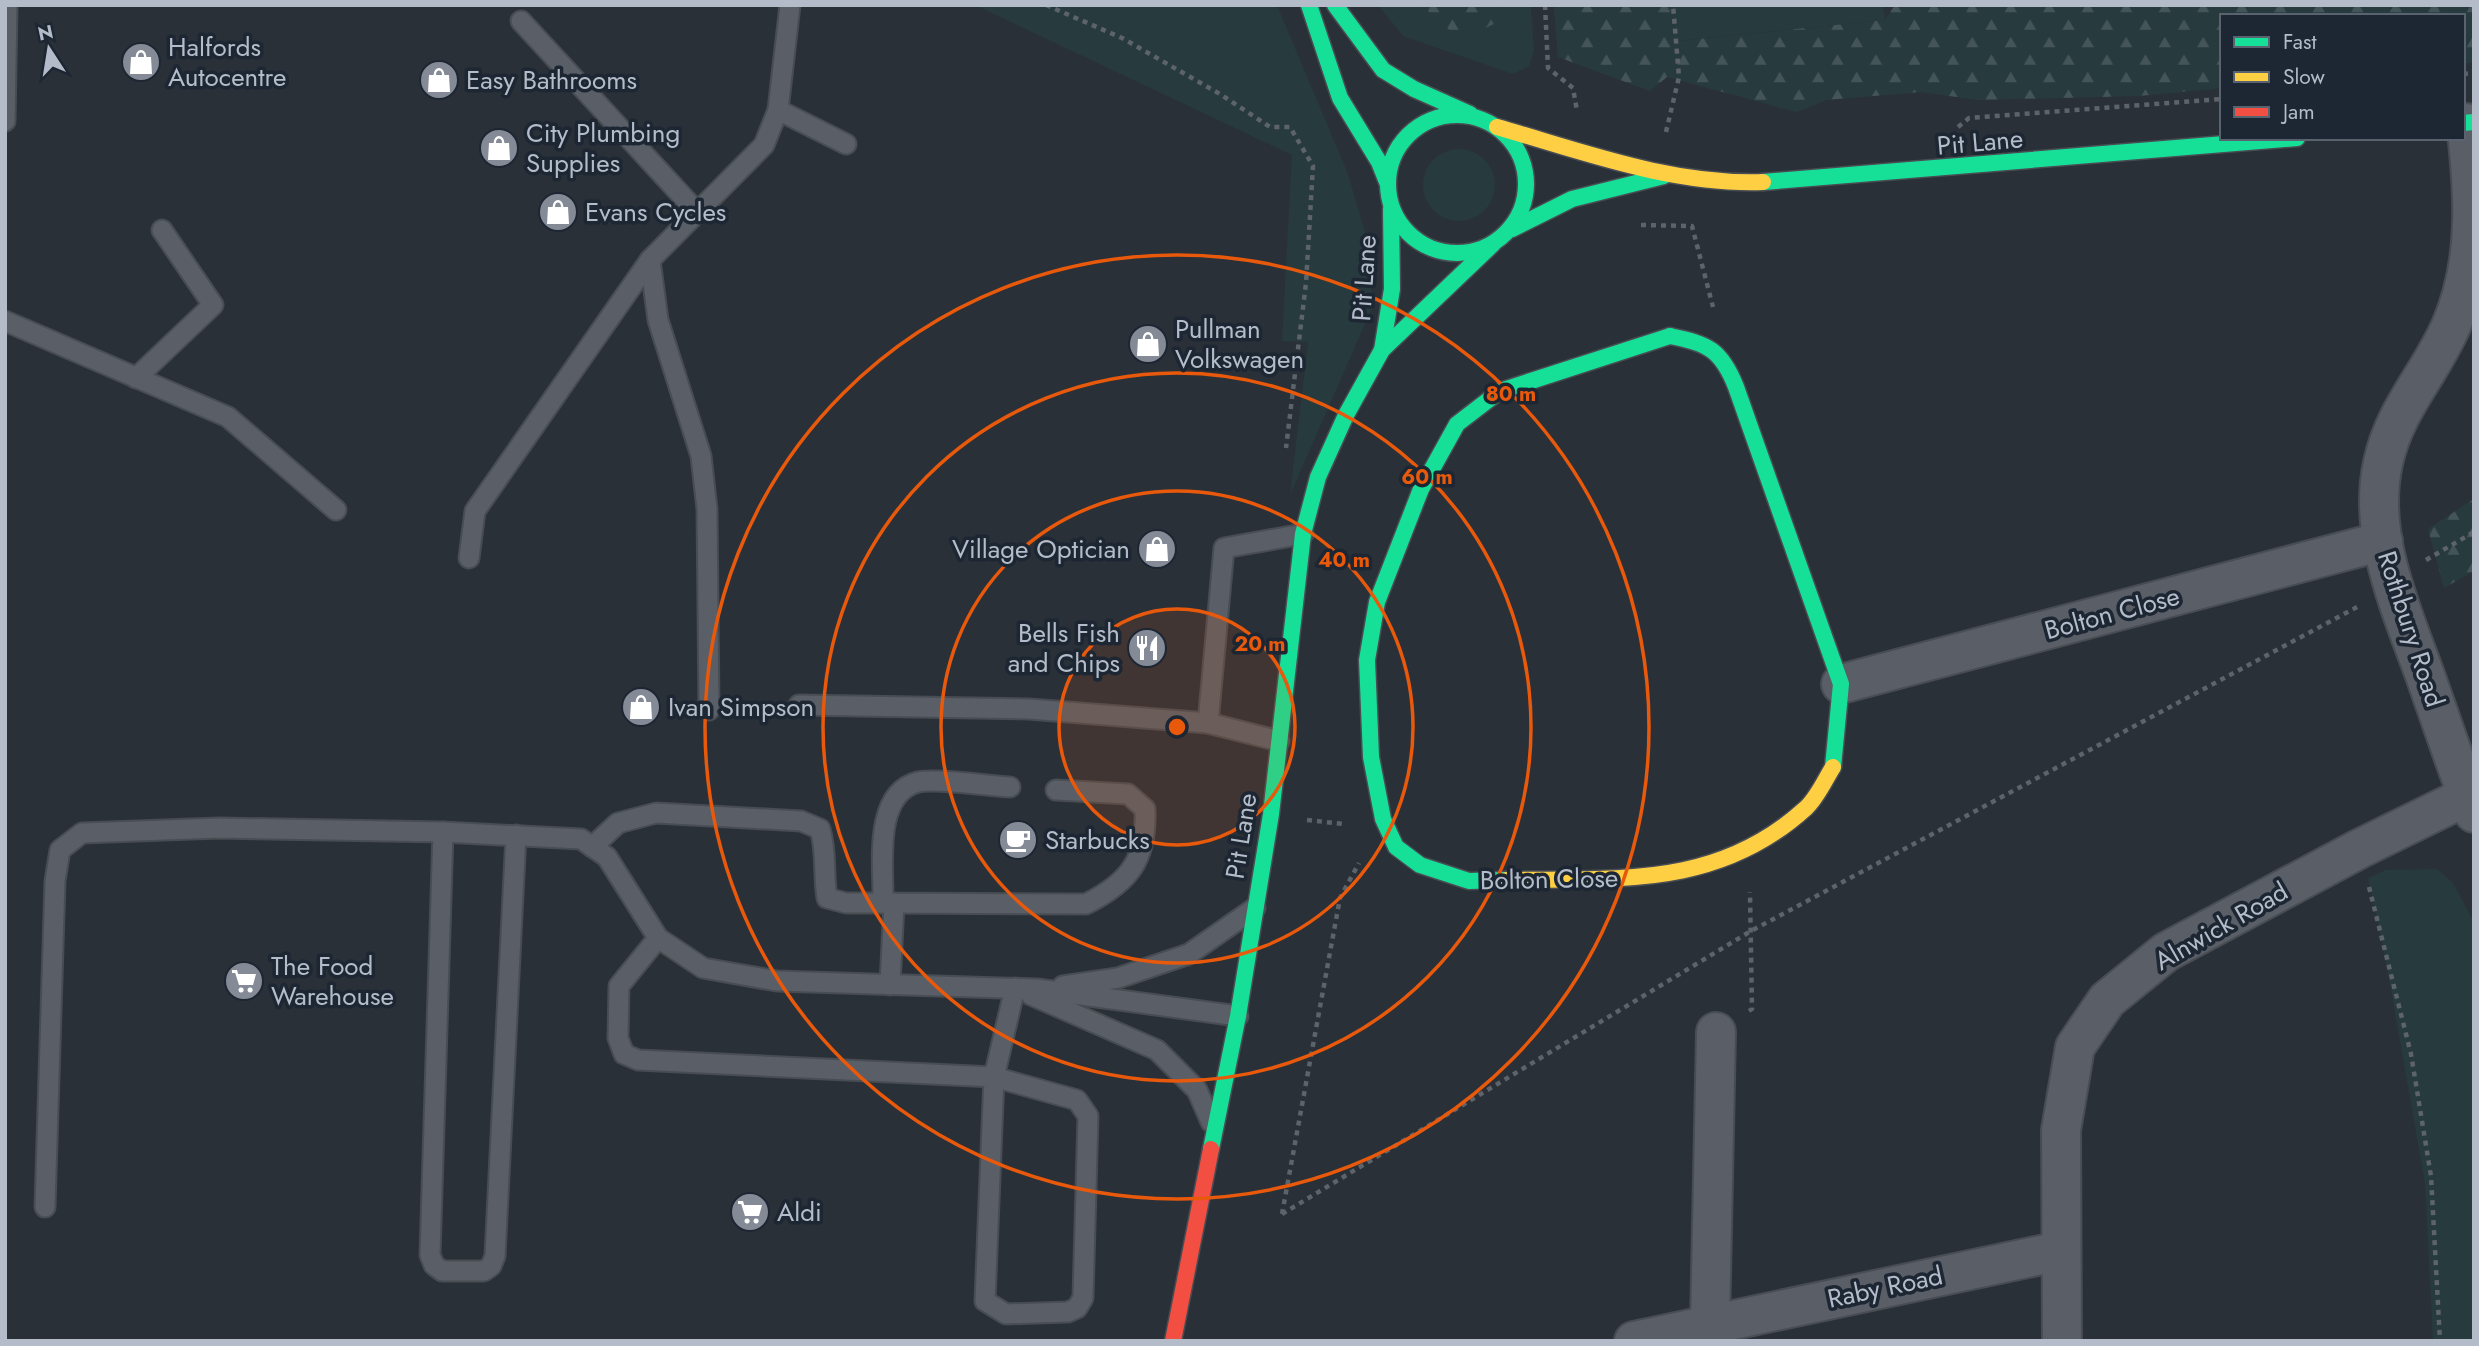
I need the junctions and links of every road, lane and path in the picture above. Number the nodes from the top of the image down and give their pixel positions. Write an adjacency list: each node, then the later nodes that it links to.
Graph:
1 (7, 5): 12 (lane)
2 (790, 5): 10 (lane)
3 (1046, 5): 33 (path)
4 (1309, 5): 21 (street)
5 (1335, 5): 11 (street)
6 (1545, 5): 19 (path)
7 (1673, 5): 15 (path)
8 (521, 21): 23 (lane)
9 (2220, 99): 16 (path)
10 (778, 110): 18 (lane); 23 (lane)
11 (1475, 117): 14 (street); 21 (street)
12 (5, 121)
13 (2468, 123): 38 (street, Rothbury Road)
14 (1497, 127): 19 (street); 25 (street)
15 (1666, 132)
16 (1952, 133)
17 (2274, 140): 20 (street, Pit Lane)
18 (846, 144)
19 (1584, 152): 20 (street)
20 (1665, 176): 25 (street)
21 (1387, 182): 22 (street)
22 (1391, 209): 27 (street); 30 (street, Pit Lane)
23 (697, 212): 28 (lane)
24 (1637, 224): 31 (path)
25 (1512, 229): 27 (street)
26 (162, 230): 32 (lane)
27 (1493, 244): 30 (street, Pit Lane)
28 (650, 260): 37 (lane); 41 (lane)
29 (5, 321): 32 (lane)
30 (1382, 350): 36 (street, Pit Lane)
31 (1726, 361): 39 (street, Bolton Close); 48 (street, Bolton Close)
32 (136, 378): 34 (lane)
33 (1284, 457)
34 (336, 510)
35 (2474, 532): 38 (path)
36 (1303, 534): 42 (lane); 43 (street, Pit Lane)
37 (469, 558)
38 (2388, 565): 39 (street, Bolton Close); 46 (street, Rothbury Road); 56 (path)
39 (1840, 684): 52 (street, Bolton Close)
40 (799, 705): 42 (lane)
41 (709, 710)
42 (1208, 723): 43 (lane)
43 (1279, 741): 47 (street, Pit Lane)
44 (1010, 787): 54 (lane)
45 (1056, 790): 54 (lane)
46 (2471, 805): 53 (street, Alnwick Road)
47 (1271, 814): 48 (path); 55 (street, Pit Lane)
48 (1383, 819): 52 (street, Bolton Close); 56 (path)
49 (443, 832): 50 (lane); 50 (lane); 64 (lane)
50 (516, 835): 51 (lane)
51 (592, 847): 54 (lane); 57 (lane)
52 (1748, 849): 56 (path)
53 (2359, 849): 65 (street, Alnwick Road); 70 (path)
54 (888, 903): 58 (lane)
55 (1255, 908): 59 (lane); 60 (street, Pit Lane)
56 (1751, 931): 61 (path)
57 (657, 938): 58 (lane); 62 (lane)
58 (890, 985): 59 (lane)
59 (1025, 989): 60 (lane); 62 (lane); 63 (lane)
60 (1238, 1016): 63 (street, Pit Lane)
61 (1716, 1032): 66 (street)
62 (995, 1077): 62 (lane)
63 (1215, 1131): 67 (street, Pit Lane)
64 (45, 1207)
65 (2060, 1251): 66 (street, Raby Road); 69 (street, Alnwick Road)
66 (1710, 1324): 68 (street, Raby Road)
67 (1173, 1341)
68 (1634, 1341)
69 (2062, 1341)
70 (2440, 1341)

